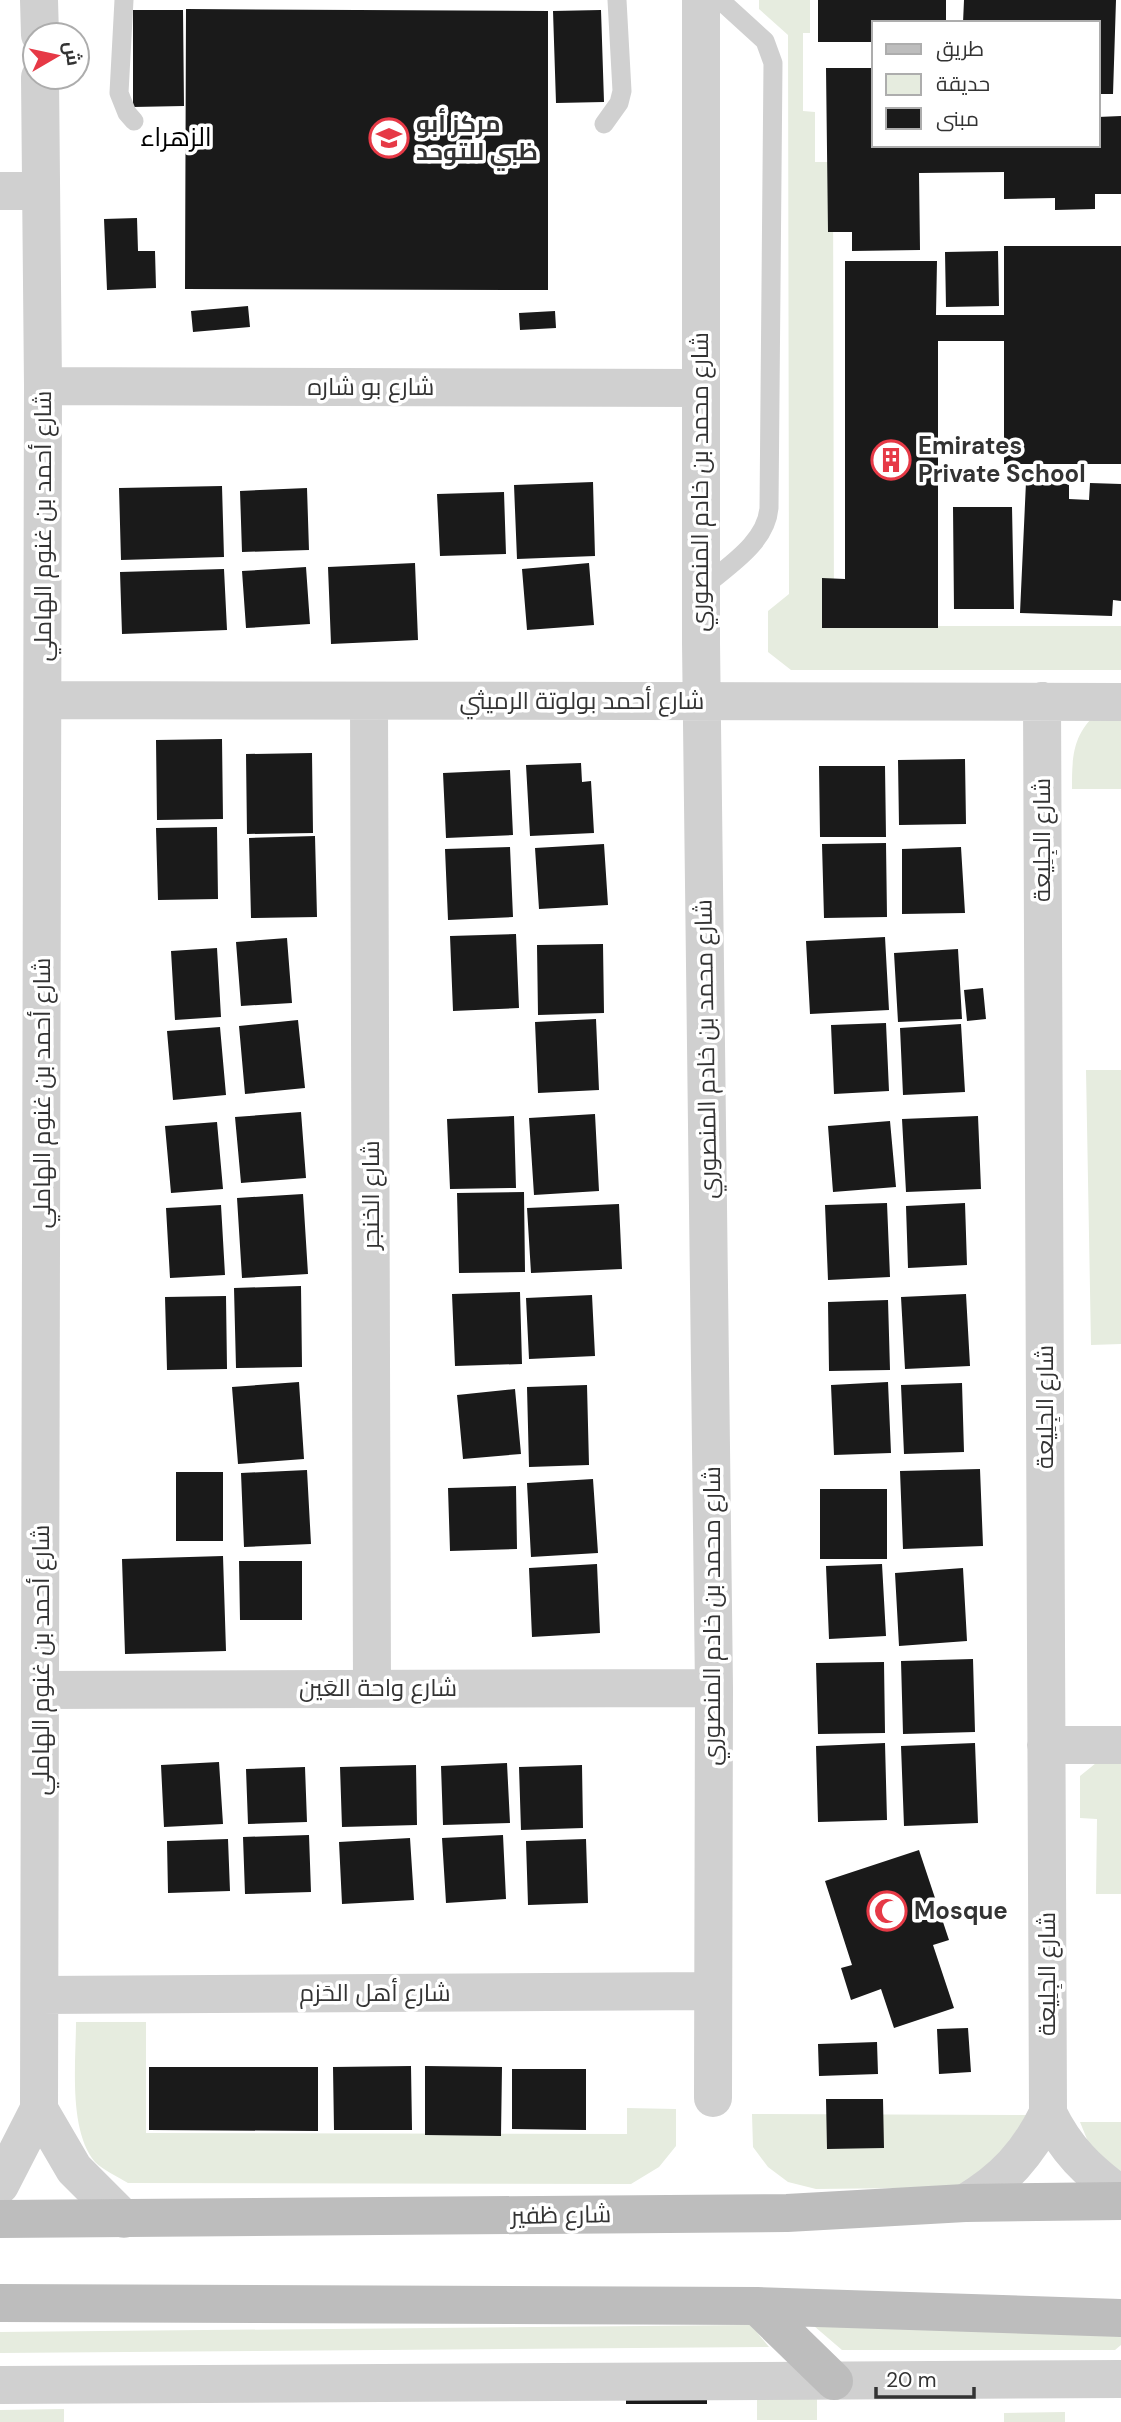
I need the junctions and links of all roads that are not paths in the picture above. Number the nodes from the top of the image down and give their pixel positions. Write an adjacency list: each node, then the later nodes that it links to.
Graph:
1 (39, 0): 6 (street)
2 (124, 0): 8 (lane)
3 (617, 0): 9 (lane)
4 (701, 0): 13 (street, شارع محمد بن خادم المنصوري)
5 (720, 0): 14 (lane)
6 (40, 21)
7 (40, 91): 11 (street, شارع أحمد بن غنوم الهاملي)
8 (134, 121)
9 (604, 124)
10 (0, 191): 11 (street)
11 (41, 191): 12 (street, شارع أحمد بن غنوم الهاملي)
12 (43, 386): 13 (street, شارع بو شاره); 15 (street, شارع أحمد بن غنوم الهاملي)
13 (699, 388): 14 (street, شارع محمد بن خادم المنصوري)
14 (701, 590): 16 (street, شارع محمد بن خادم المنصوري)
15 (43, 700): 18 (street, شارع أحمد بولوتة الرميثي); 22 (street, شارع أحمد بن غنوم الهاملي)
16 (702, 701): 17 (street, شارع أحمد بولوتة الرميثي); 18 (street, شارع أحمد بولوتة الرميثي); 21 (street, شارع محمد بن خادم المنصوري)
17 (1042, 701): 19 (street, شارع أحمد بولوتة الرميثي); 23 (street, شارع الجِلِيعة)
18 (369, 702): 20 (street, شارع الخنجر)
19 (1121, 702)
20 (372, 1688): 21 (street, شارع واحة العَين); 22 (street, شارع واحة العَين)
21 (713, 1688): 25 (street, شارع محمد بن خادم المنصوري)
22 (42, 1690): 26 (street, شارع أحمد بن غنوم الهاملي)
23 (1046, 1745): 24 (street); 29 (street, شارع الجِلِيعة)
24 (1121, 1745)
25 (711, 1991): 26 (street, شارع أهل الحَزم); 27 (street, شارع محمد بن خادم المنصوري)
26 (40, 1994): 28 (street, شارع أحمد بن غنوم الهاملي)
27 (713, 2098)
28 (39, 2109): 30 (street, شارع أحمد بن غنوم الهاملي); 35 (street)
29 (1048, 2113): 31 (street, شارع الجِلِيعة); 33 (street, شارع الجِلِيعة)
30 (0, 2185)
31 (1121, 2195)
32 (1121, 2201): 33 (main road, شارع ظفير)
33 (965, 2203): 35 (main road, شارع ظفير)
34 (0, 2219): 35 (main road, شارع ظفير)
35 (124, 2219)
36 (0, 2303): 37 (main road)
37 (757, 2306): 38 (main road); 40 (main road)
38 (1121, 2318)
39 (1121, 2379): 40 (street)
40 (834, 2381): 41 (street)
41 (0, 2385)

